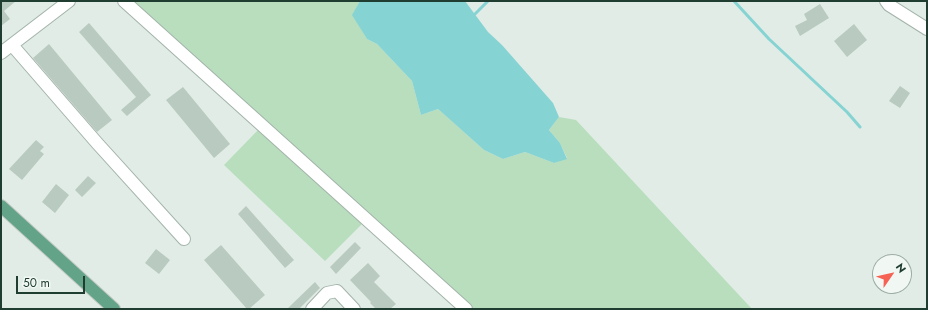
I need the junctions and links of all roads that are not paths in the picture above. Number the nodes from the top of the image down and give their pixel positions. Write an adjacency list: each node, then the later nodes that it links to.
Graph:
1 (69, 1): 5 (street)
2 (124, 1): 12 (street)
3 (886, 1): 4 (street)
4 (927, 29)
5 (12, 45): 6 (street); 8 (street)
6 (1, 52)
7 (1, 206): 9 (main road)
8 (184, 239)
9 (114, 309)
10 (312, 309): 11 (street)
11 (354, 309)
12 (466, 309)

